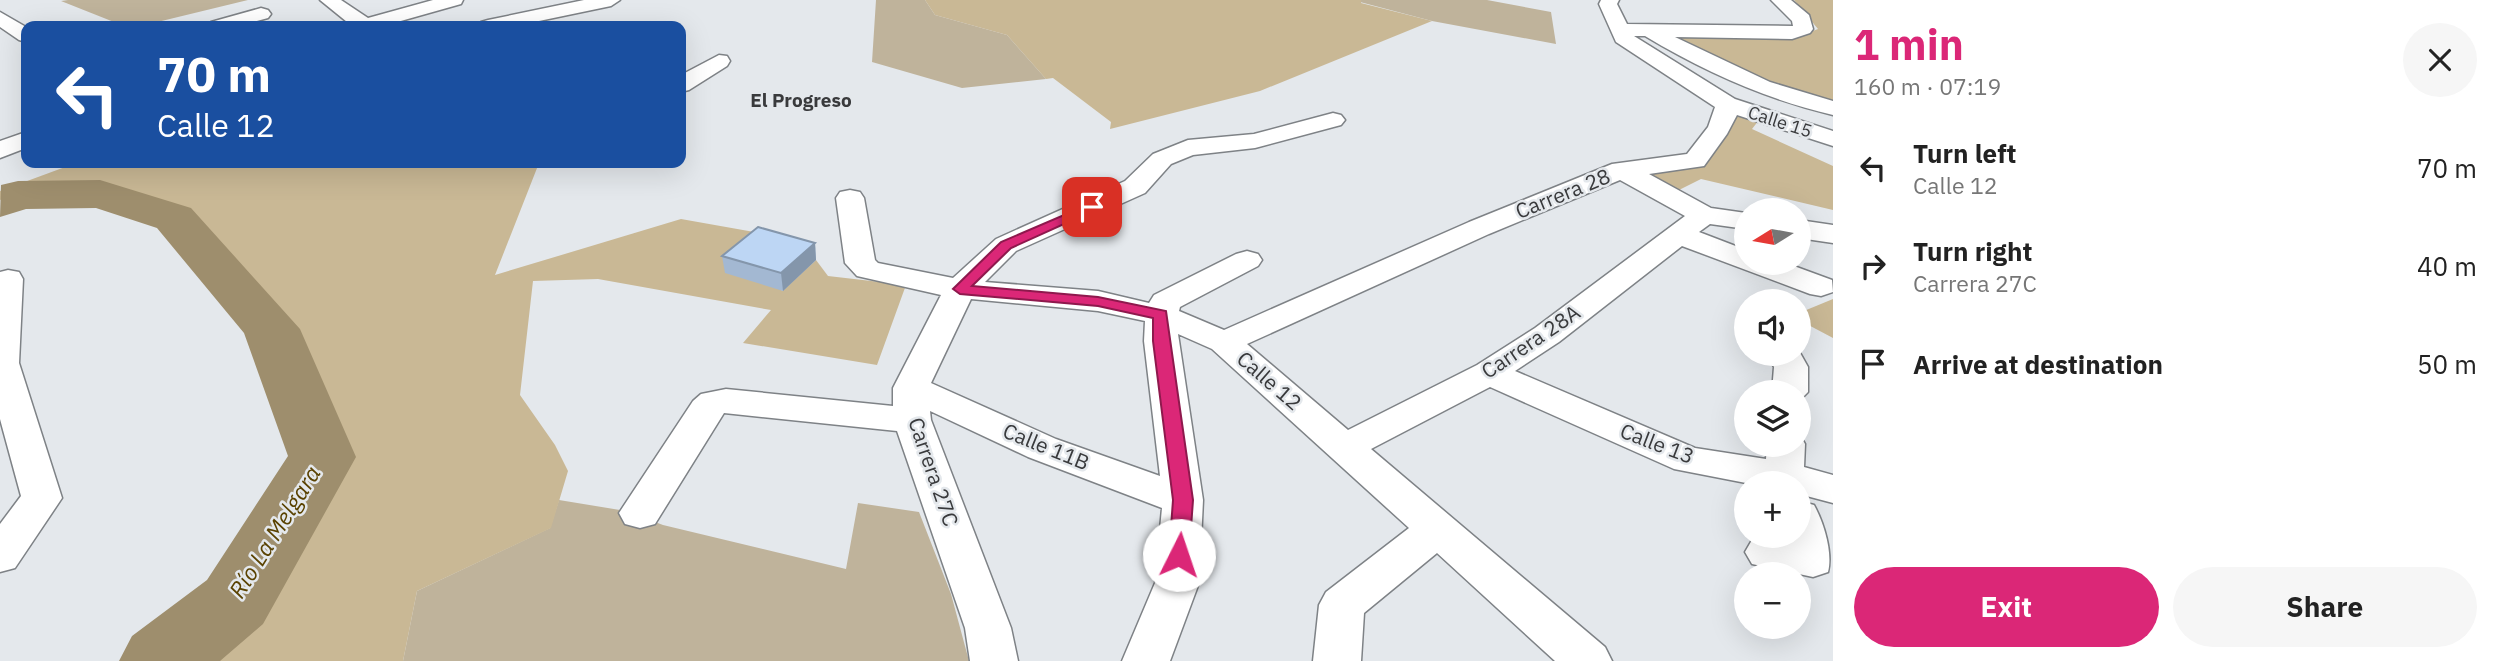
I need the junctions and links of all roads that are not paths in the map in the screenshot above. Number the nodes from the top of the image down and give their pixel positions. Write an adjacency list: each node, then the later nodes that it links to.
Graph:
1 (329, 0): 9 (street)
2 (454, 0): 10 (street)
3 (611, 0): 11 (street)
4 (1610, 0): 12 (street)
5 (1780, 0): 13 (street)
6 (261, 15): 8 (street)
7 (0, 18): 14 (street)
8 (238, 21)
9 (356, 21)
10 (380, 21)
11 (512, 21)
12 (1620, 30): 13 (street); 17 (street)
13 (1650, 31): 18 (street)
14 (21, 33)
15 (719, 61): 16 (street)
16 (686, 82)
17 (1727, 104): 22 (street, Calle 15); 25 (street, Carrera 28)
18 (1833, 108)
19 (1333, 120): 35 (street, Carrera 27C)
20 (0, 127): 21 (street)
21 (21, 128)
22 (1833, 139)
23 (21, 141): 24 (street)
24 (0, 150)
25 (1621, 170): 28 (street); 38 (street, Carrera 28)
26 (850, 198): 35 (street, Calle 12)
27 (1734, 222): 28 (street)
28 (1691, 225): 31 (street); 39 (street, Carrera 28A)
29 (1811, 231): 30 (street)
30 (1833, 234)
31 (1734, 252)
32 (1247, 260): 37 (street)
33 (1783, 275): 36 (street)
34 (8, 284): 49 (street)
35 (960, 289): 37 (street, Calle 12); 40 (street, Carrera 27C)
36 (1817, 290)
37 (1161, 315): 38 (street, Calle 12); 44 (street)
38 (1224, 342): 41 (street, Calle 12)
39 (1489, 373): 41 (street, Carrera 28A); 42 (street, Calle 13)
40 (911, 404): 44 (street, Calle 11B); 45 (street, Calle 11B); 50 (street, Carrera 27C)
41 (1345, 447): 46 (street, Calle 12)
42 (1786, 468): 43 (street, Calle 13)
43 (1833, 489)
44 (1183, 500): 51 (street)
45 (640, 513)
46 (1439, 528): 52 (street); 53 (street, Calle 12)
47 (1809, 548): 48 (street)
48 (1767, 552)
49 (0, 556)
50 (994, 661)
51 (1146, 661)
52 (1337, 661)
53 (1588, 661)

